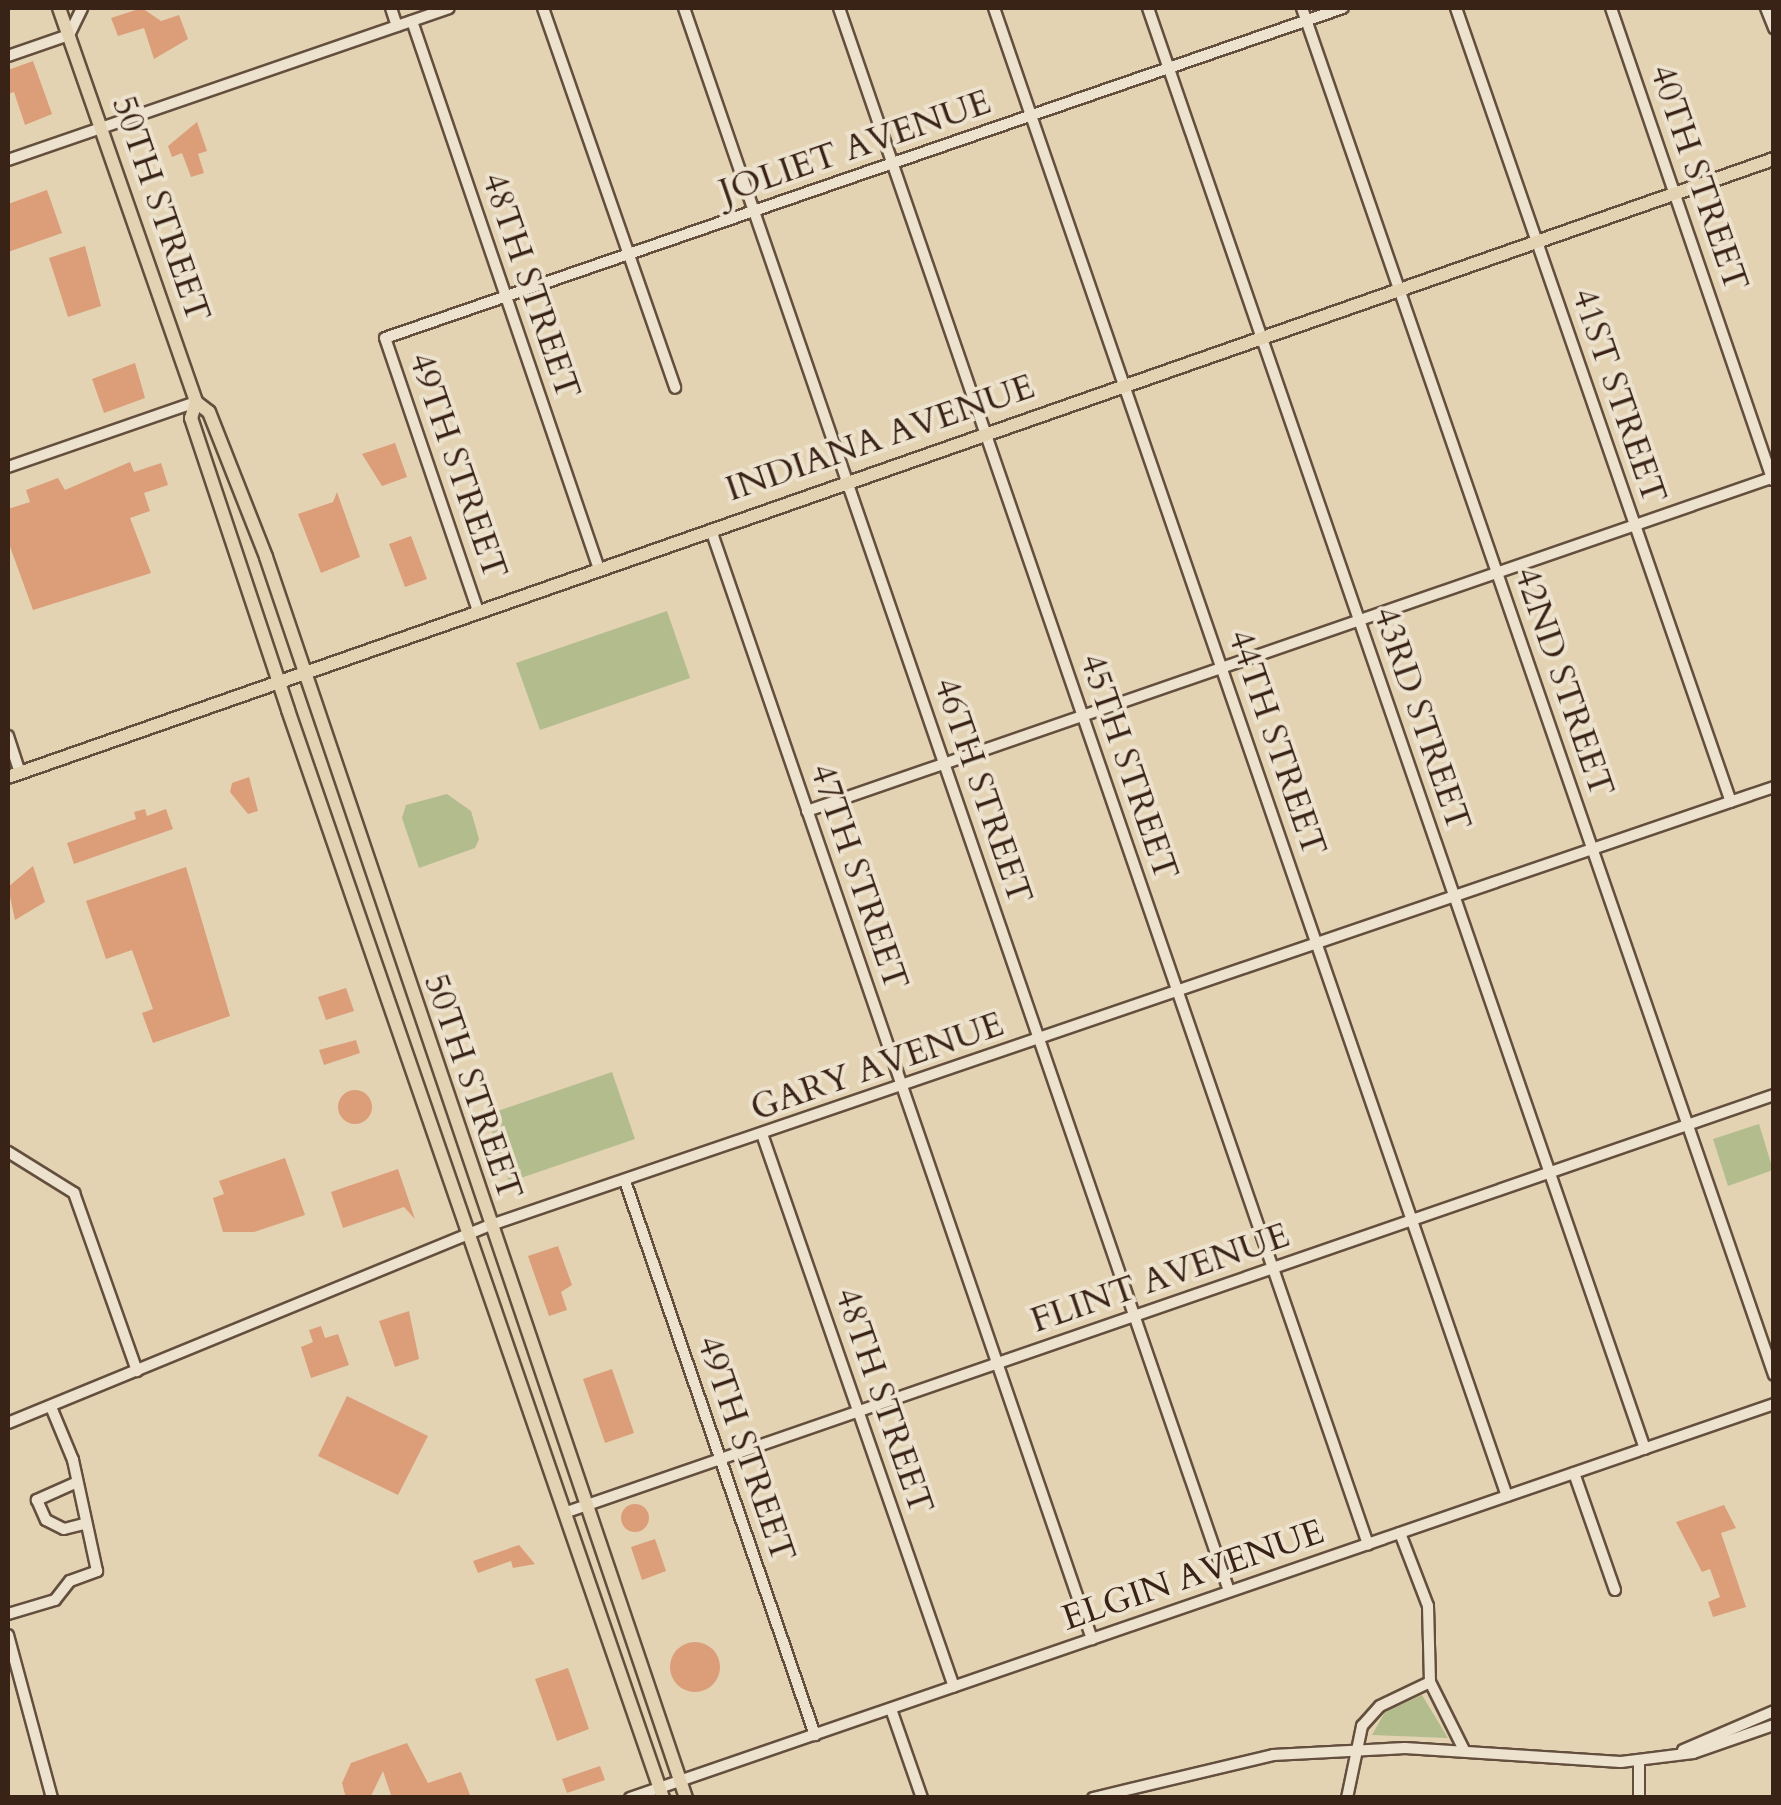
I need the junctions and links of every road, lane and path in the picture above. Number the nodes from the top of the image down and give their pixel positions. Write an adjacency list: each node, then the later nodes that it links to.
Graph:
1 (60, 8): 19 (main road, 50TH STREET)
2 (82, 8): 19 (street)
3 (391, 8): 17 (street)
4 (449, 8): 15 (street)
5 (543, 8): 30 (street)
6 (684, 8): 28 (street, 46TH STREET)
7 (839, 8): 26 (street, 45TH STREET)
8 (994, 8): 22 (street, 44TH STREET)
9 (1148, 8): 21 (street, 43RD STREET)
10 (1302, 8): 16 (street, 42ND STREET)
11 (1343, 8): 16 (street, JOLIET AVENUE)
12 (1456, 8): 29 (street, 41ST STREET)
13 (1611, 8): 27 (street, 40TH STREET)
14 (1766, 8): 18 (street)
15 (412, 20): 17 (street); 32 (street, 48TH STREET)
16 (1306, 20): 21 (street, JOLIET AVENUE); 31 (street, 42ND STREET)
17 (397, 26): 23 (street)
18 (1774, 28)
19 (69, 35): 20 (street); 23 (main road, 50TH STREET)
20 (8, 56)
21 (1169, 68): 22 (street, JOLIET AVENUE); 33 (street, 43RD STREET)
22 (1031, 115): 26 (street, JOLIET AVENUE); 35 (street, 44TH STREET)
23 (101, 128): 25 (street); 37 (main road, 50TH STREET)
24 (1774, 159): 27 (main road, INDIANA AVENUE)
25 (8, 160)
26 (892, 163): 28 (street, JOLIET AVENUE); 38 (street, 45TH STREET)
27 (1674, 193): 29 (main road, INDIANA AVENUE); 40 (street, 40TH STREET)
28 (754, 210): 30 (street, JOLIET AVENUE); 41 (street, 46TH STREET)
29 (1537, 241): 31 (main road, INDIANA AVENUE); 42 (street, 41ST STREET)
30 (628, 254): 32 (street, JOLIET AVENUE); 36 (street)
31 (1400, 289): 33 (main road, INDIANA AVENUE); 45 (street, 42ND STREET)
32 (506, 296): 34 (street, JOLIET AVENUE); 44 (street, 48TH STREET)
33 (1262, 336): 35 (main road, INDIANA AVENUE); 47 (street, 43RD STREET)
34 (385, 338): 46 (street, 49TH STREET)
35 (1124, 384): 38 (main road, INDIANA AVENUE); 48 (street, 44TH STREET)
36 (676, 388)
37 (196, 402): 39 (street); 49 (main road, 50TH STREET); 50 (main road, 50TH STREET)
38 (985, 432): 41 (main road, INDIANA AVENUE); 51 (street, 45TH STREET)
39 (8, 467)
40 (1773, 478): 42 (street)
41 (847, 480): 43 (main road, INDIANA AVENUE); 53 (street, 46TH STREET)
42 (1635, 525): 45 (street); 56 (street, 41ST STREET)
43 (710, 530): 44 (main road, INDIANA AVENUE); 57 (street, 47TH STREET)
44 (599, 568): 46 (main road, INDIANA AVENUE)
45 (1497, 572): 47 (street); 58 (street, 42ND STREET)
46 (478, 610): 49 (main road, INDIANA AVENUE)
47 (1359, 620): 48 (street); 59 (street, 43RD STREET)
48 (1222, 667): 51 (street); 60 (street, 44TH STREET)
49 (304, 672): 50 (main road, INDIANA AVENUE); 71 (main road, 50TH STREET)
50 (278, 682): 54 (main road, INDIANA AVENUE); 72 (main road, 50TH STREET)
51 (1082, 715): 53 (street); 61 (street, 45TH STREET)
52 (8, 736): 54 (street)
53 (944, 763): 57 (street); 62 (street, 46TH STREET)
54 (14, 775)
55 (1774, 787): 56 (street, GARY AVENUE)
56 (1731, 802): 58 (street, GARY AVENUE)
57 (807, 811): 63 (street, 47TH STREET)
58 (1592, 849): 59 (street, GARY AVENUE); 65 (street, 42ND STREET)
59 (1454, 896): 60 (street, GARY AVENUE); 68 (street, 43RD STREET)
60 (1317, 944): 61 (street, GARY AVENUE); 70 (street, 44TH STREET)
61 (1178, 992): 62 (street, GARY AVENUE); 73 (street, 45TH STREET)
62 (1039, 1039): 63 (street, GARY AVENUE); 74 (street, 46TH STREET)
63 (902, 1086): 66 (street, GARY AVENUE); 75 (street, 47TH STREET)
64 (1774, 1095): 65 (street, FLINT AVENUE)
65 (1688, 1125): 68 (street, FLINT AVENUE); 77 (street, 42ND STREET)
66 (762, 1134): 69 (street, GARY AVENUE); 80 (street, 48TH STREET)
67 (8, 1152): 76 (street)
68 (1550, 1172): 70 (street, FLINT AVENUE); 82 (street, 43RD STREET)
69 (625, 1181): 71 (street, GARY AVENUE); 83 (street, 49TH STREET)
70 (1412, 1220): 73 (street, FLINT AVENUE); 86 (street, 44TH STREET)
71 (488, 1226): 72 (street, GARY AVENUE); 87 (main road, 50TH STREET)
72 (468, 1234): 76 (street, GARY AVENUE); 88 (main road, 50TH STREET)
73 (1273, 1268): 74 (street, FLINT AVENUE); 91 (street, 45TH STREET)
74 (1134, 1316): 75 (street, FLINT AVENUE); 93 (street, 46TH STREET)
75 (997, 1364): 80 (street, FLINT AVENUE); 96 (street, 47TH STREET)
76 (138, 1371): 79 (street, GARY AVENUE)
77 (1774, 1375)
78 (1774, 1404): 82 (street, ELGIN AVENUE)
79 (51, 1407): 81 (street, GARY AVENUE); 85 (street)
80 (859, 1411): 83 (street, FLINT AVENUE); 98 (street, 48TH STREET)
81 (8, 1423)
82 (1644, 1448): 84 (street, ELGIN AVENUE)
83 (720, 1459): 87 (street, FLINT AVENUE); 103 (street, 49TH STREET)
84 (1574, 1473): 86 (street, ELGIN AVENUE); 92 (street)
85 (75, 1483): 89 (street); 89 (street)
86 (1506, 1496): 90 (street, ELGIN AVENUE)
87 (584, 1506): 88 (street, FLINT AVENUE); 109 (main road, 50TH STREET)
88 (564, 1513): 110 (main road, 50TH STREET)
89 (84, 1524): 94 (street)
90 (1400, 1533): 91 (street, ELGIN AVENUE); 97 (street)
91 (1368, 1544): 93 (street, ELGIN AVENUE)
92 (1615, 1590)
93 (1230, 1592): 96 (street, ELGIN AVENUE)
94 (8, 1614)
95 (8, 1635): 112 (street)
96 (1092, 1639): 98 (street, ELGIN AVENUE)
97 (1430, 1682): 105 (street); 106 (street)
98 (954, 1687): 99 (street, ELGIN AVENUE)
99 (891, 1708): 103 (street, ELGIN AVENUE); 115 (street)
100 (1774, 1711): 102 (street)
101 (1774, 1725): 104 (street)
102 (1732, 1726): 104 (street); 107 (street)
103 (815, 1735): 109 (street, ELGIN AVENUE)
104 (1736, 1738): 107 (street)
105 (1352, 1749): 106 (street); 116 (street); 117 (street)
106 (1464, 1750): 108 (street)
107 (1683, 1750): 108 (street)
108 (1640, 1760): 111 (street)
109 (680, 1781): 110 (street, ELGIN AVENUE); 114 (main road, 50TH STREET)
110 (662, 1793): 113 (street, ELGIN AVENUE)
111 (1636, 1795)
112 (52, 1798)
113 (630, 1798)
114 (686, 1798)
115 (922, 1798)
116 (1093, 1798)
117 (1347, 1798)

